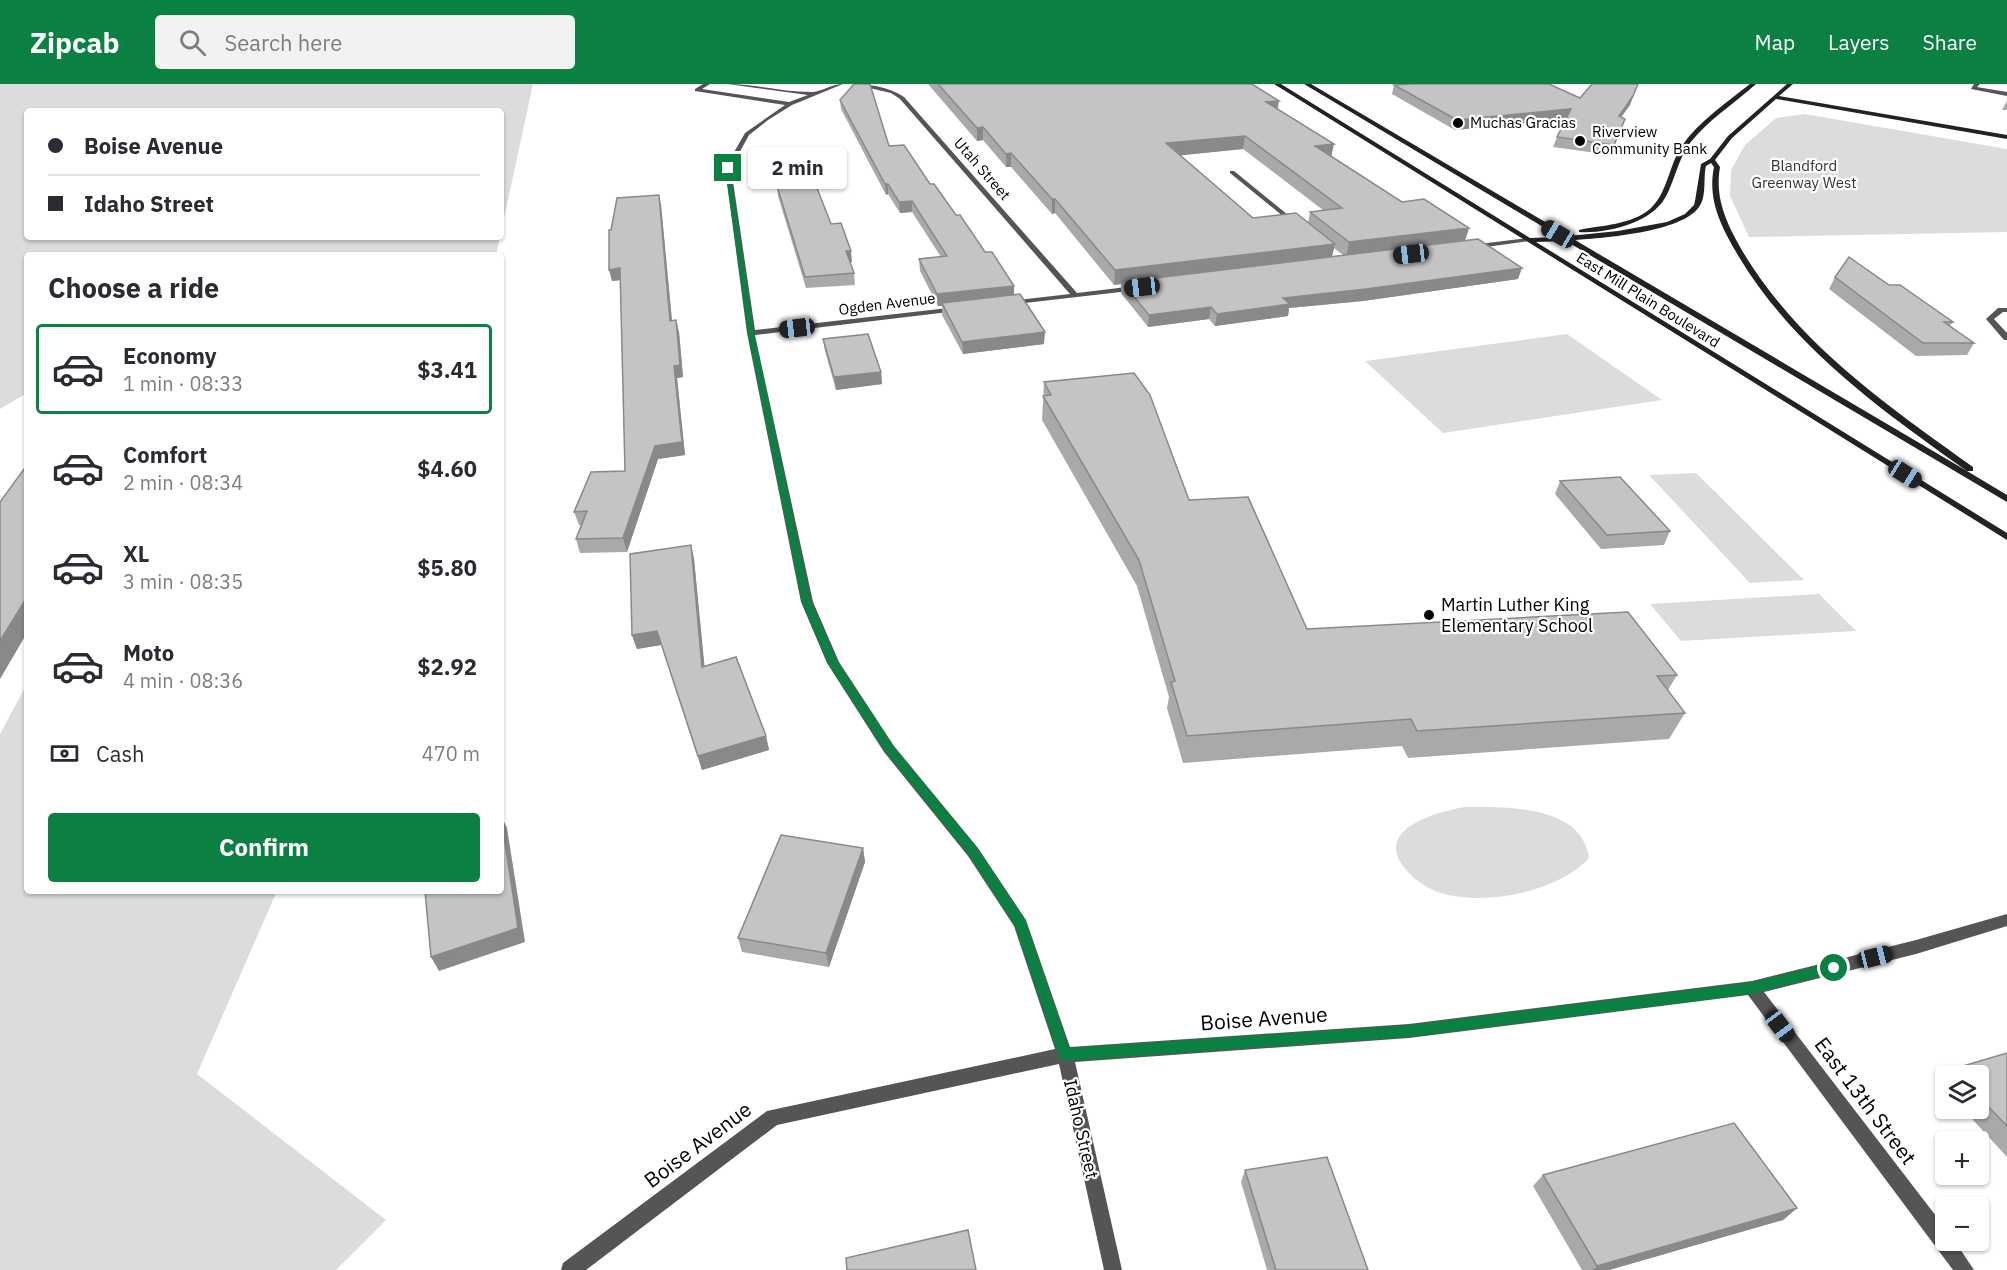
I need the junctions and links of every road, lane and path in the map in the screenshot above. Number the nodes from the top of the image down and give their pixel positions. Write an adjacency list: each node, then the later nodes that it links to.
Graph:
1 (707, 84): 13 (street)
2 (730, 84): 10 (street)
3 (840, 84): 10 (street, Idaho Street)
4 (855, 84): 23 (street, Utah Street)
5 (1277, 84): 19 (street, East Mill Plain Boulevard)
6 (1307, 84): 18 (street, East Mill Plain Boulevard)
7 (1753, 84): 18 (street)
8 (1790, 84): 12 (street)
9 (1975, 86): 11 (street)
10 (814, 94): 13 (street, Idaho Street)
11 (2007, 94)
12 (1775, 97): 14 (street); 15 (street)
13 (790, 104): 27 (street, Idaho Street)
14 (2007, 137)
15 (1712, 160): 20 (street); 29 (street)
16 (1232, 172): 17 (street)
17 (1306, 232)
18 (1558, 234): 19 (street); 20 (street, East Mill Plain Boulevard)
19 (1527, 240): 20 (street); 21 (street); 30 (street, East Mill Plain Boulevard)
20 (1570, 240): 29 (street, East Mill Plain Boulevard)
21 (1457, 248)
22 (1145, 286): 23 (street)
23 (1076, 295): 24 (street)
24 (1006, 303)
25 (971, 307): 27 (street, Ogden Avenue)
26 (2007, 310): 28 (street)
27 (751, 333): 33 (street, Idaho Street)
28 (2007, 338)
29 (2007, 498)
30 (2007, 537)
31 (2007, 920): 32 (street, Boise Avenue)
32 (1752, 988): 33 (street, Boise Avenue); 36 (street, East 13th Street)
33 (1065, 1055): 34 (street, Boise Avenue); 35 (street, Idaho Street)
34 (570, 1270)
35 (1113, 1270)
36 (1965, 1270)

